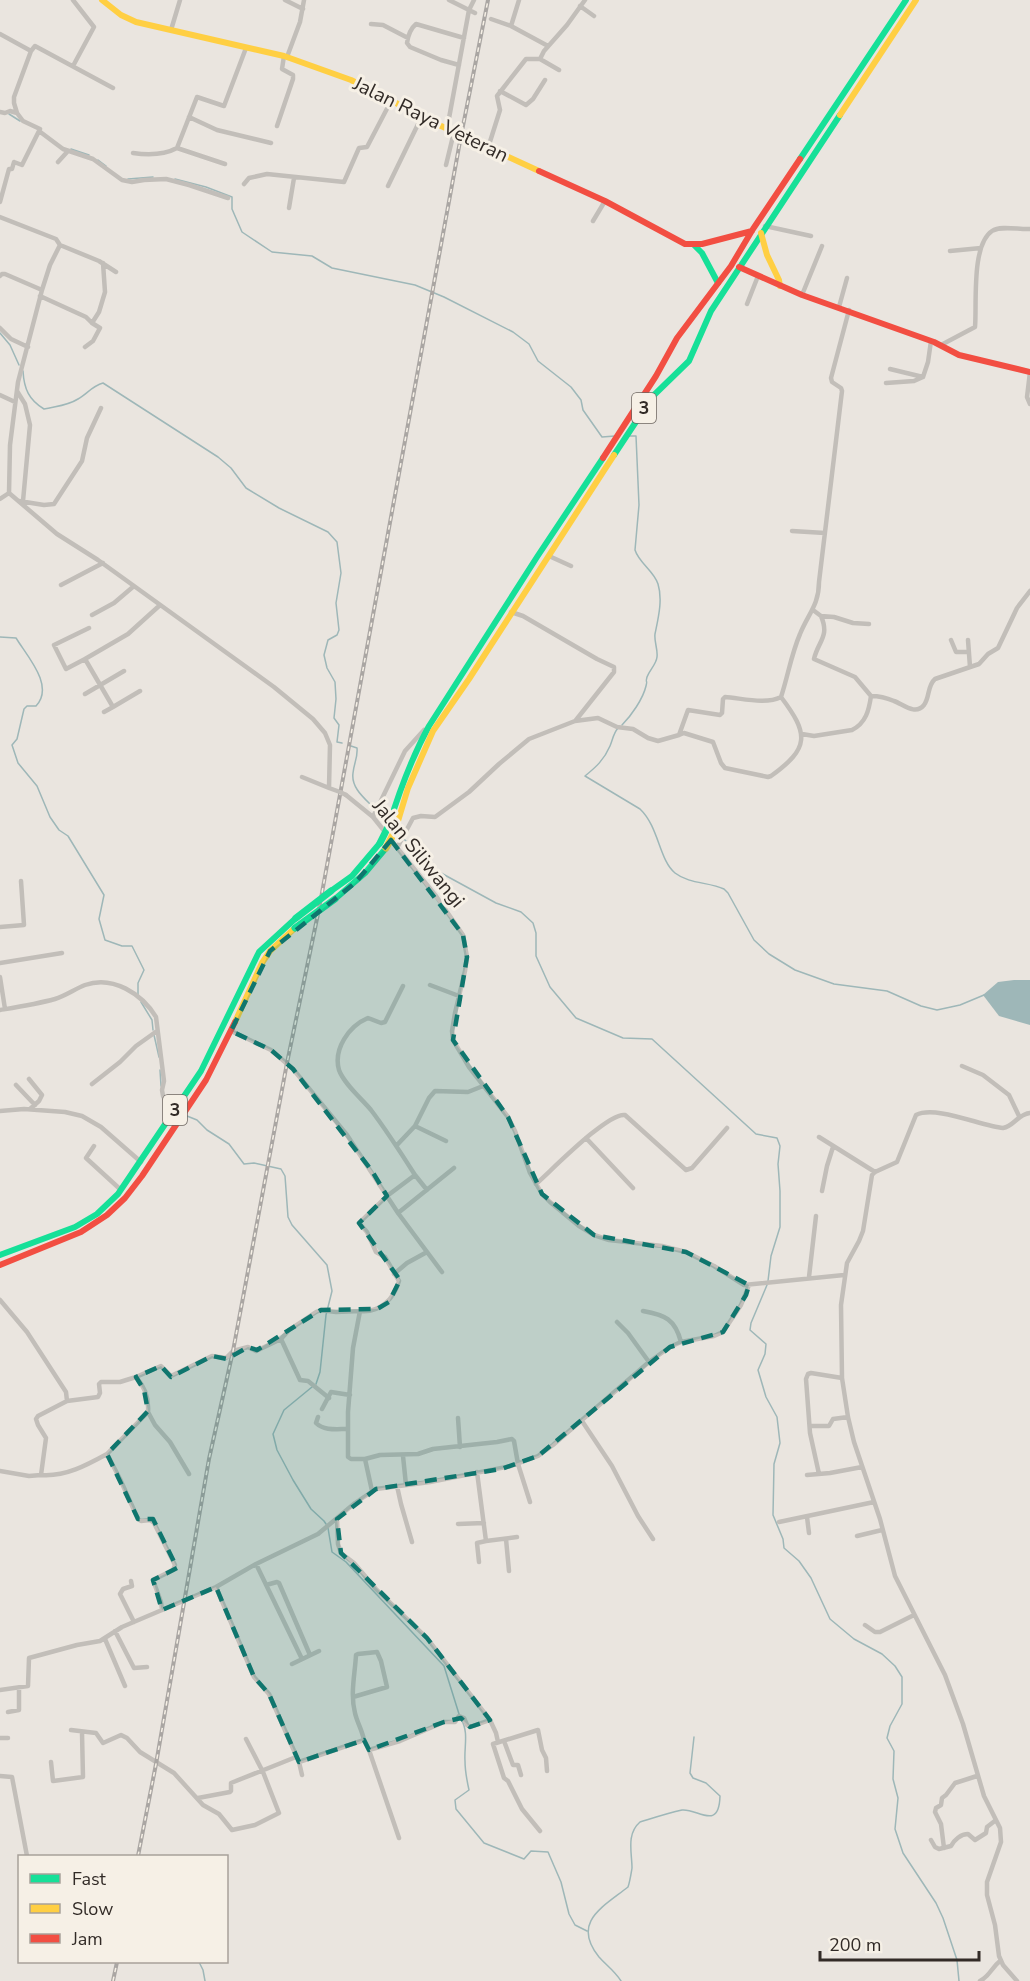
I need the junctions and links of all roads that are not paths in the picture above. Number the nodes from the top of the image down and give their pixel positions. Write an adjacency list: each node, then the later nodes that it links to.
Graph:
1 (73, 0): 29 (street)
2 (102, 0): 19 (main road, Jalan Raya Veteran)
3 (180, 0): 19 (street)
4 (285, 0): 13 (street)
5 (304, 0): 13 (street)
6 (449, 0): 14 (street)
7 (474, 0): 14 (street)
8 (519, 0): 18 (street)
9 (585, 0): 12 (street)
10 (906, 0): 42 (main road, 3)
11 (916, 0): 44 (main road, 3)
12 (580, 6): 15 (street); 23 (street)
13 (303, 9): 26 (street)
14 (472, 12): 22 (street)
15 (594, 16)
16 (491, 19): 18 (street)
17 (371, 24): 21 (street)
18 (511, 26): 23 (street)
19 (171, 30): 24 (main road, Jalan Raya Veteran)
20 (0, 34): 25 (street)
21 (407, 37): 22 (street); 28 (street)
22 (464, 39): 28 (street)
23 (548, 46): 27 (street)
24 (246, 48): 26 (main road, Jalan Raya Veteran); 38 (street)
25 (31, 51): 29 (street); 36 (street)
26 (286, 57): 34 (main road, Jalan Raya Veteran); 39 (street)
27 (540, 59): 30 (street); 33 (street)
28 (459, 65): 41 (street)
29 (73, 66): 32 (street)
30 (559, 70)
31 (545, 80): 33 (street)
32 (112, 88)
33 (500, 91): 46 (street)
34 (391, 101): 37 (main road, Jalan Raya Veteran); 52 (street)
35 (0, 112): 36 (street)
36 (17, 113): 40 (street)
37 (422, 116): 41 (main road, Jalan Raya Veteran); 54 (street)
38 (189, 117): 43 (street); 45 (street)
39 (277, 126)
40 (40, 130): 47 (street); 57 (street)
41 (450, 130): 46 (main road, Jalan Raya Veteran); 51 (street)
42 (813, 141): 44 (main road); 63 (main road, 3)
43 (272, 143)
44 (820, 146): 61 (main road, 3)
45 (177, 148): 48 (street); 50 (street)
46 (488, 148): 56 (main road, Jalan Raya Veteran)
47 (67, 151): 49 (street); 55 (street)
48 (133, 153)
49 (60, 160)
50 (225, 164)
51 (446, 165)
52 (294, 178): 53 (street); 58 (street)
53 (244, 184)
54 (388, 186)
55 (228, 198)
56 (605, 201): 60 (street); 66 (main road, Jalan Raya Veteran)
57 (0, 202)
58 (289, 208)
59 (0, 217): 65 (street)
60 (593, 221)
61 (763, 230): 64 (street); 71 (main road, 3); 77 (main road)
62 (1030, 230): 68 (street)
63 (752, 231): 66 (main road); 76 (main road, 3)
64 (811, 237)
65 (60, 245): 70 (street); 78 (street)
66 (694, 245): 76 (main road)
67 (822, 246): 79 (street)
68 (981, 248): 69 (street); 87 (street)
69 (950, 250)
70 (103, 263): 73 (street); 84 (street)
71 (739, 267): 74 (main road); 99 (main road, 3)
72 (1, 272): 78 (street)
73 (116, 272)
74 (758, 276): 77 (main road); 81 (street)
75 (847, 278): 82 (street)
76 (718, 283): 99 (main road, 3)
77 (780, 286): 79 (main road)
78 (42, 290): 80 (street)
79 (802, 294): 82 (main road)
80 (40, 296): 84 (street); 88 (street)
81 (747, 304)
82 (839, 307): 83 (main road)
83 (849, 310): 86 (main road); 104 (street)
84 (92, 323): 89 (street)
85 (0, 328): 88 (street)
86 (931, 341): 87 (main road); 92 (street)
87 (941, 345): 91 (main road)
88 (28, 347): 94 (street)
89 (85, 347)
90 (890, 369): 92 (street)
91 (1030, 372): 97 (street)
92 (923, 377): 93 (street)
93 (886, 382)
94 (17, 391): 96 (street); 102 (street)
95 (0, 395): 96 (street)
96 (15, 402): 100 (street)
97 (1030, 404)
98 (100, 408): 102 (street)
99 (587, 490): 105 (main road, 3); 132 (main road, 3)
100 (9, 493): 101 (street); 102 (street)
101 (0, 499)
102 (21, 501): 106 (street)
103 (792, 531): 104 (street)
104 (825, 533): 112 (street)
105 (549, 556): 107 (street); 113 (main road, 3)
106 (103, 563): 108 (street); 109 (street)
107 (571, 566)
108 (61, 585)
109 (134, 586): 111 (street); 114 (street)
110 (1030, 591): 122 (street)
111 (159, 606): 121 (street); 136 (street)
112 (813, 610): 115 (street); 128 (street)
113 (511, 612): 131 (street); 138 (main road, 3)
114 (92, 615)
115 (821, 616): 116 (street); 127 (street)
116 (869, 624)
117 (89, 628): 121 (street)
118 (951, 640): 120 (street)
119 (968, 640): 120 (street)
120 (968, 652): 122 (street)
121 (86, 659): 124 (street)
122 (970, 668): 127 (street)
123 (124, 671): 124 (street)
124 (101, 685): 126 (street); 129 (street)
125 (140, 691): 129 (street)
126 (85, 694)
127 (871, 696): 133 (street)
128 (781, 697): 133 (street); 134 (street)
129 (113, 707): 130 (street)
130 (104, 712)
131 (575, 722): 134 (street); 140 (street)
132 (429, 726): 137 (street); 138 (main road, 3)
133 (802, 734): 134 (street)
134 (679, 735)
135 (302, 777): 136 (street, Jalan Siliwangi)
136 (329, 788): 137 (street, Jalan Siliwangi, bridge)
137 (373, 817): 140 (street, Jalan Siliwangi)
138 (392, 828): 139 (main road, 3, bridge)
139 (383, 846): 151 (main road, 3, bridge); 160 (main road, 3, bridge)
140 (397, 848): 148 (street, Jalan Siliwangi)
141 (21, 881): 142 (street)
142 (0, 927)
143 (62, 953): 144 (street)
144 (0, 963)
145 (0, 977): 149 (street)
146 (430, 985): 148 (street)
147 (403, 986): 168 (street)
148 (459, 996): 156 (street, Jalan Siliwangi)
149 (2, 1009): 150 (street)
150 (157, 1031): 154 (street); 160 (street)
151 (231, 1031): 180 (street); 185 (main road, 3)
152 (962, 1066): 162 (street)
153 (29, 1079): 157 (street)
154 (92, 1084)
155 (16, 1085): 157 (street)
156 (483, 1086): 163 (street); 175 (street, Jalan Siliwangi)
157 (35, 1105): 158 (street)
158 (30, 1109): 159 (street); 171 (street)
159 (0, 1111)
160 (172, 1113): 171 (main road, 3)
161 (1030, 1113): 162 (street)
162 (1019, 1116): 173 (street)
163 (416, 1126): 167 (street); 168 (street)
164 (727, 1128): 166 (street)
165 (819, 1137): 170 (street)
166 (586, 1138): 175 (street); 176 (street)
167 (446, 1141)
168 (397, 1145): 174 (street)
169 (94, 1146): 177 (street)
170 (833, 1147): 173 (street); 179 (street)
171 (141, 1162): 177 (main road, 3)
172 (454, 1168): 178 (street)
173 (875, 1172): 188 (street)
174 (415, 1175): 178 (street); 180 (street)
175 (536, 1184): 190 (street, Jalan Siliwangi)
176 (633, 1188)
177 (121, 1190): 184 (main road, 3)
178 (427, 1190): 181 (street)
179 (822, 1191)
180 (387, 1196): 181 (street); 187 (street)
181 (398, 1213): 183 (street)
182 (816, 1216): 189 (street)
183 (427, 1252): 186 (street); 187 (street)
184 (0, 1255)
185 (0, 1265)
186 (442, 1272)
187 (394, 1274): 192 (street)
188 (844, 1275): 189 (street); 199 (street)
189 (808, 1277): 190 (street)
190 (749, 1285): 196 (street)
191 (0, 1300): 202 (street)
192 (360, 1311): 195 (street); 200 (street)
193 (642, 1311): 196 (street)
194 (617, 1322): 197 (street)
195 (281, 1339): 198 (street); 201 (street)
196 (681, 1342): 197 (street)
197 (649, 1362): 208 (street)
198 (136, 1377): 202 (street); 204 (street)
199 (842, 1378): 206 (street); 209 (street)
200 (350, 1395): 201 (street); 210 (street)
201 (329, 1398): 203 (street)
202 (67, 1401): 221 (street)
203 (322, 1409)
204 (148, 1412): 212 (street); 219 (street)
205 (318, 1417): 210 (street)
206 (848, 1417): 209 (street); 216 (street)
207 (458, 1418): 211 (street)
208 (582, 1421): 215 (street); 238 (street)
209 (810, 1426): 220 (street)
210 (347, 1429): 214 (street)
211 (460, 1447): 213 (street); 215 (street)
212 (107, 1454): 221 (street); 247 (street)
213 (403, 1456): 214 (street); 223 (street)
214 (364, 1459): 225 (street)
215 (518, 1464): 218 (street); 226 (street)
216 (862, 1467): 220 (street); 227 (street)
217 (0, 1471): 221 (street)
218 (477, 1472): 223 (street); 231 (street)
219 (189, 1474)
220 (819, 1474): 222 (street)
221 (41, 1475)
222 (807, 1475)
223 (406, 1485): 224 (street)
224 (397, 1486): 225 (street); 240 (street)
225 (372, 1491): 229 (street)
226 (530, 1502)
227 (874, 1502): 228 (street); 233 (street)
228 (807, 1517): 230 (street); 234 (street)
229 (337, 1519): 242 (street); 263 (street)
230 (779, 1522)
231 (484, 1523): 232 (street); 239 (street)
232 (458, 1524)
233 (882, 1530): 235 (street); 248 (street)
234 (809, 1533)
235 (858, 1536)
236 (517, 1537): 237 (street)
237 (506, 1539): 239 (street); 243 (street)
238 (652, 1539)
239 (486, 1541): 241 (street)
240 (412, 1542)
241 (479, 1562)
242 (256, 1564): 245 (street); 246 (street)
243 (509, 1570)
244 (131, 1581): 249 (street)
245 (266, 1585): 254 (street); 255 (street)
246 (216, 1587): 247 (street); 273 (street)
247 (162, 1610): 249 (street)
248 (914, 1615): 250 (street); 280 (street)
249 (134, 1622): 251 (street)
250 (865, 1625)
251 (115, 1631): 252 (street); 257 (street)
252 (105, 1639): 258 (street); 259 (street)
253 (319, 1651): 254 (street)
254 (310, 1655): 255 (street)
255 (302, 1659): 256 (street)
256 (292, 1664)
257 (147, 1667)
258 (124, 1686)
259 (19, 1688): 260 (street); 262 (street)
260 (0, 1690)
261 (353, 1697): 261 (street); 269 (street)
262 (8, 1712)
263 (490, 1720): 271 (street); 272 (street)
264 (70, 1731): 265 (street)
265 (82, 1733): 274 (street); 281 (street)
266 (0, 1738): 267 (street)
267 (8, 1738)
268 (246, 1739): 276 (street)
269 (363, 1740): 272 (street); 273 (street)
270 (504, 1741): 271 (street); 275 (street); 278 (street)
271 (498, 1742): 283 (street)
272 (369, 1750): 284 (street)
273 (297, 1760): 276 (street); 277 (street)
274 (51, 1762)
275 (547, 1771)
276 (263, 1772): 281 (street); 281 (street)
277 (302, 1775)
278 (521, 1775)
279 (0, 1776): 287 (street)
280 (977, 1776): 282 (street); 286 (street)
281 (198, 1798)
282 (996, 1820): 286 (street); 288 (street)
283 (540, 1831)
284 (399, 1838)
285 (931, 1840): 286 (street)
286 (944, 1848)
287 (27, 1855)
288 (1000, 1961): 289 (street); 290 (street)
289 (1014, 1980)
290 (980, 1981)

